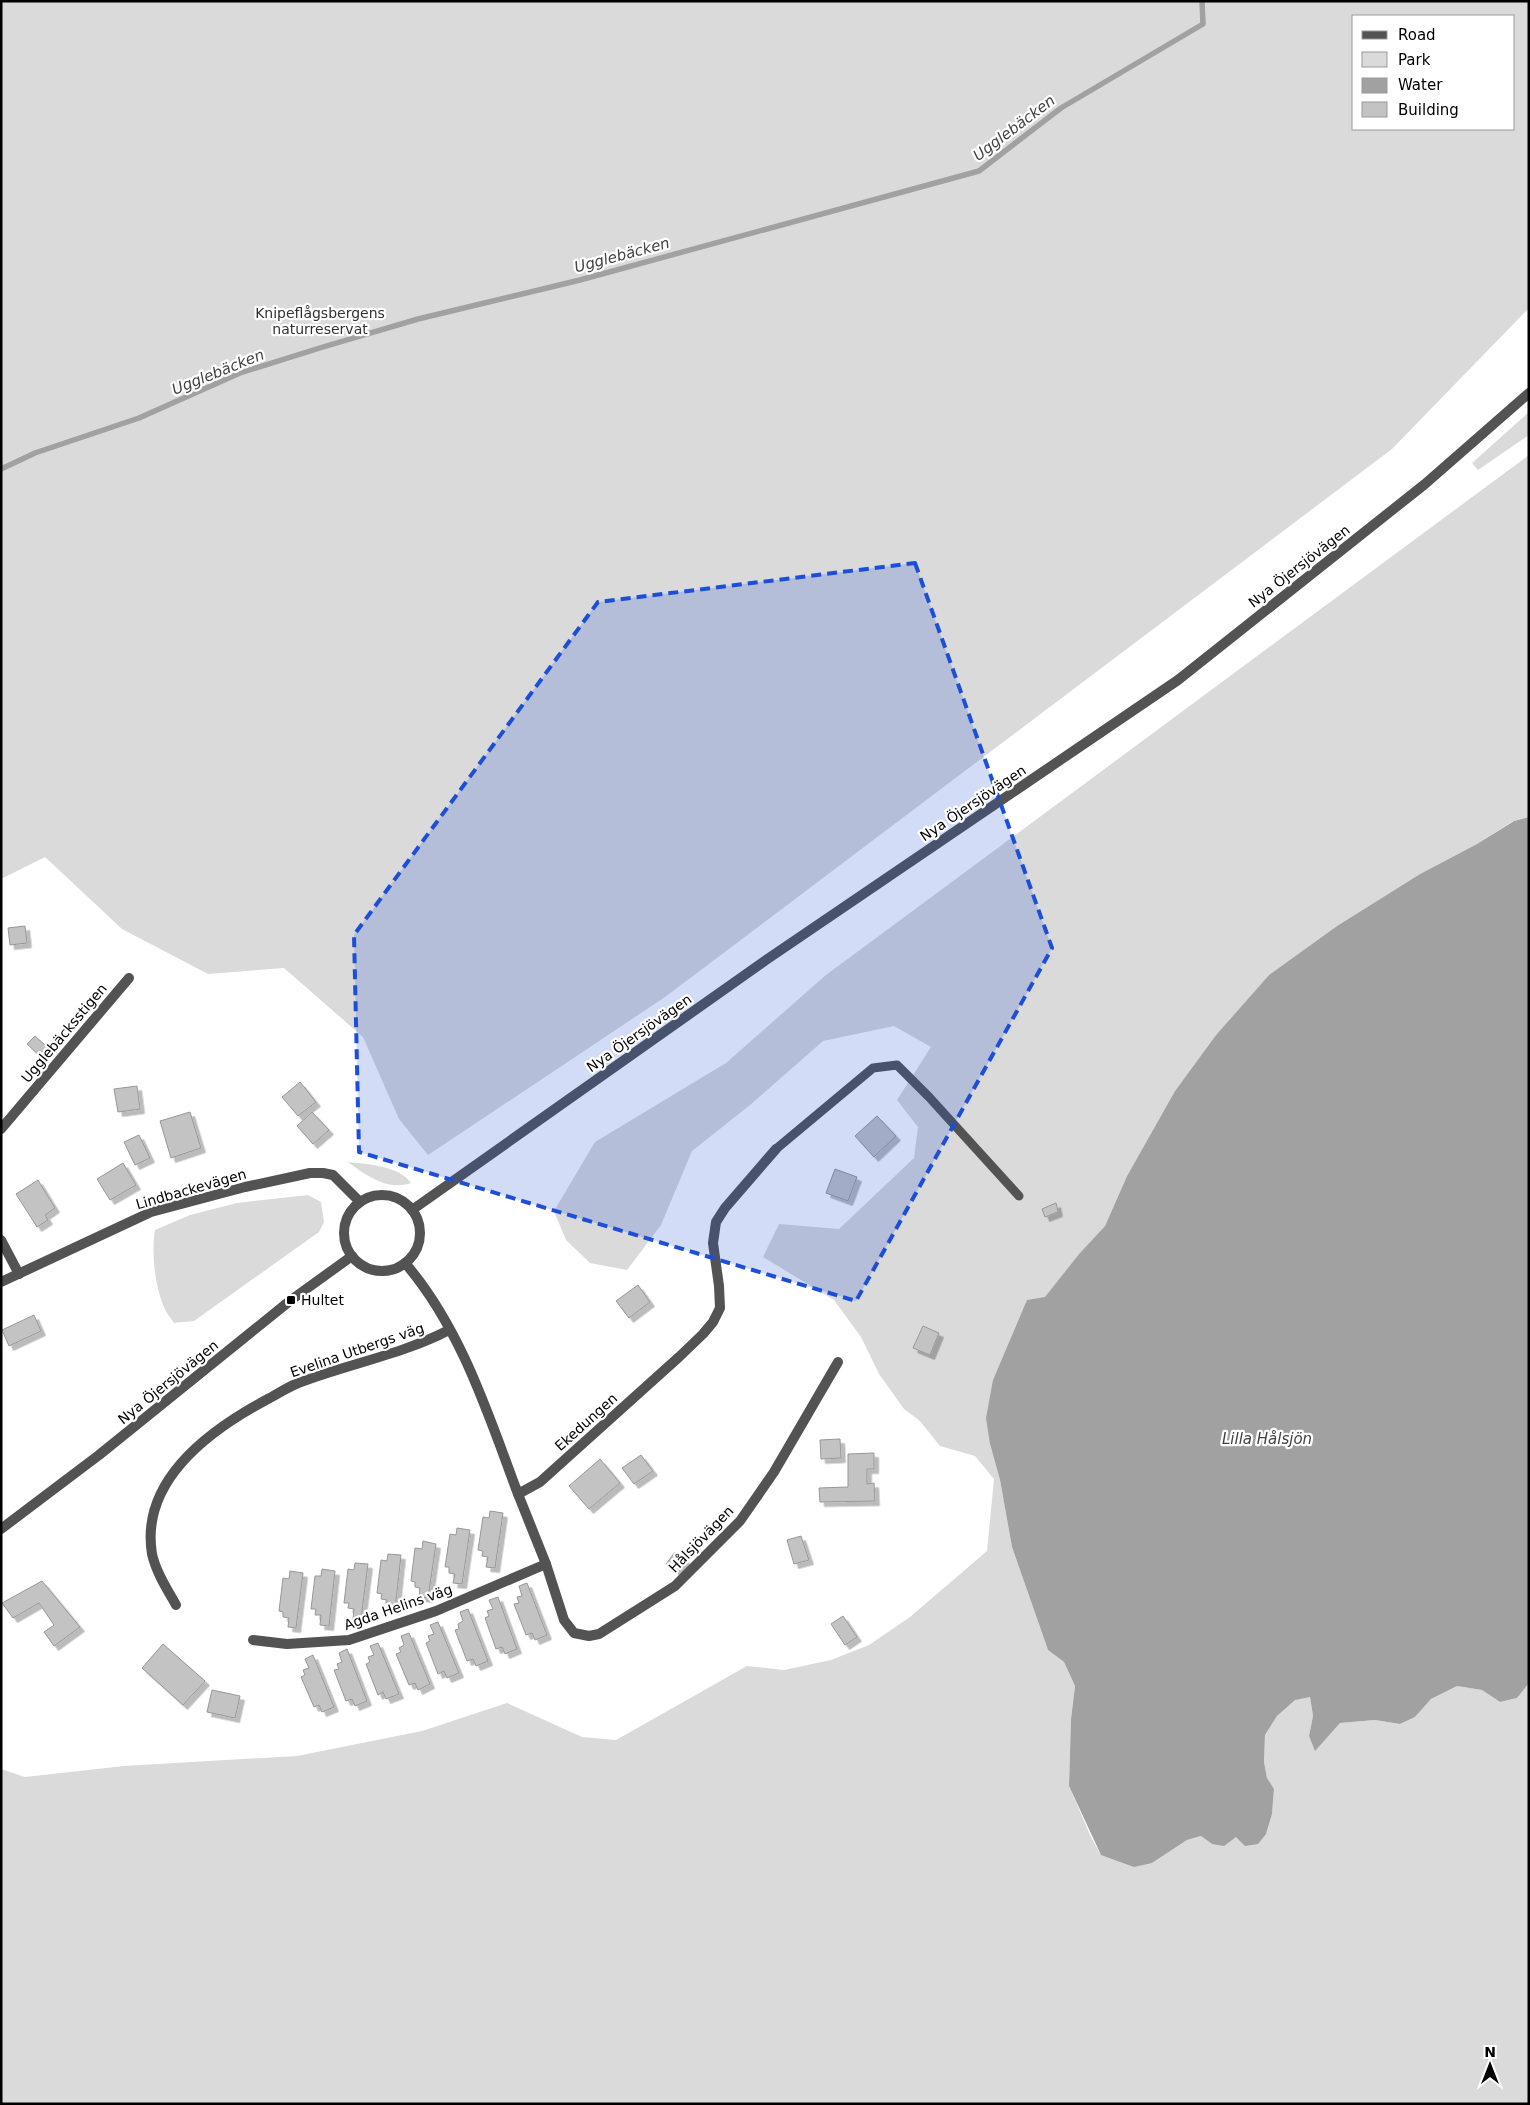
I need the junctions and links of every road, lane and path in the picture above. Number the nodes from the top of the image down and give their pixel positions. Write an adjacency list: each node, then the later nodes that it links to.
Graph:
1 (1529, 393): 7 (street, Nya Öjersjövägen)
2 (129, 978): 3 (street, Ugglebäcksstigen)
3 (1, 1129)
4 (776, 1149): 5 (lane); 15 (street, Ekedungen)
5 (1019, 1196)
6 (360, 1202): 7 (street); 9 (street); 11 (street, Lindbackevägen)
7 (412, 1210): 10 (street)
8 (1, 1240): 11 (street)
9 (352, 1256): 10 (street); 16 (street, Nya Öjersjövägen)
10 (405, 1263): 13 (street)
11 (19, 1274): 12 (street, Lindbackevägen)
12 (1, 1282)
13 (449, 1330): 15 (street); 18 (street, Evelina Utbergs väg)
14 (838, 1362): 17 (street, Hålsjövägen)
15 (518, 1494): 17 (street)
16 (1, 1529)
17 (546, 1564): 19 (street, Agda Helins väg)
18 (176, 1605)
19 (253, 1640)

